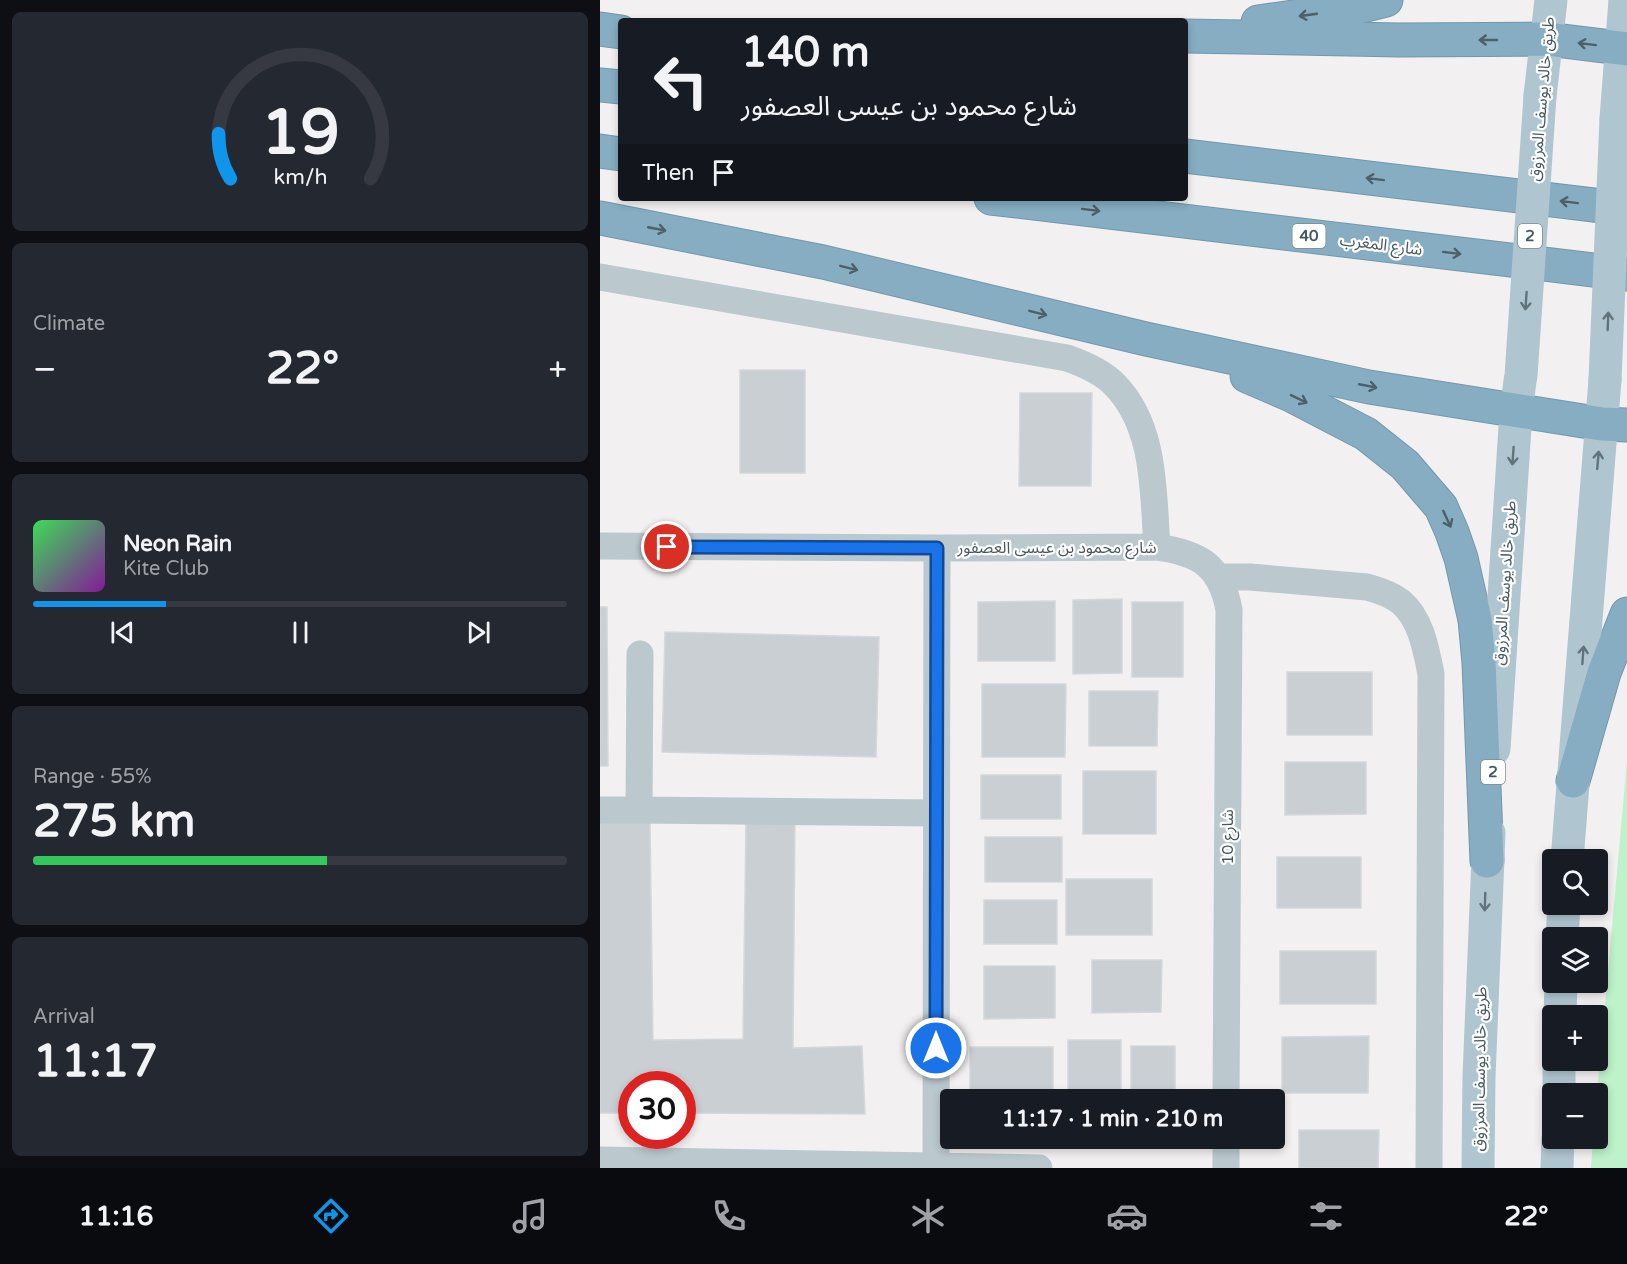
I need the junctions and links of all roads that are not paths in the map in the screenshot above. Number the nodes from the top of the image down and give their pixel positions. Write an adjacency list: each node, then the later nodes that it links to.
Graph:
1 (1386, 0): 6 (highway, one-way to 6)
2 (1551, 0): 8 (main road, طريق خالد يوسف المرزوق / 2)
3 (1624, 0): 9 (main road)
4 (600, 29): 5 (highway)
5 (618, 32)
6 (1188, 34)
7 (1188, 34): 8 (highway, one-way to 7)
8 (1547, 39): 9 (highway, one-way to 8); 21 (main road, طريق خالد يوسف المرزوق / 2, one-way to 21, bridge)
9 (1623, 48): 22 (main road, one-way to 9, bridge)
10 (600, 85): 11 (highway)
11 (618, 87)
12 (600, 151): 13 (highway)
13 (618, 154)
14 (1188, 156): 16 (highway, one-way to 14)
15 (1016, 201): 18 (highway, شارع المغرب / 40, one-way to 18)
16 (1627, 209)
17 (600, 218): 20 (highway, one-way to 20)
18 (1627, 274)
19 (600, 277): 24 (street)
20 (1146, 339): 21 (highway, one-way to 21); 34 (highway, one-way to 34)
21 (1516, 412): 22 (highway); 34 (main road, طريق خالد يوسف المرزوق / 2, one-way to 34)
22 (1615, 425): 29 (main road, one-way to 22)
23 (600, 546): 25 (street, شارع محمود بن عيسى العصفور)
24 (1157, 547): 25 (street, شارع محمود بن عيسى العصفور); 26 (street, شارع محمود بن عيسى العصفور)
25 (937, 548): 32 (street)
26 (1217, 577): 35 (street, شارع 10); 42 (street)
27 (1627, 614): 29 (highway)
28 (640, 654): 31 (street)
29 (1573, 780): 33 (main road)
30 (600, 810): 31 (street)
31 (639, 810): 32 (street)
32 (936, 813): 39 (street)
33 (1568, 849)
34 (1487, 861): 43 (main road, طريق خالد يوسف المرزوق / 2, one-way to 43)
35 (1226, 1089)
36 (1226, 1149): 41 (street)
37 (1557, 1149): 44 (main road)
38 (600, 1160): 39 (street)
39 (936, 1165): 40 (street)
40 (1039, 1168)
41 (1226, 1168)
42 (1429, 1168)
43 (1478, 1168)
44 (1557, 1168)

